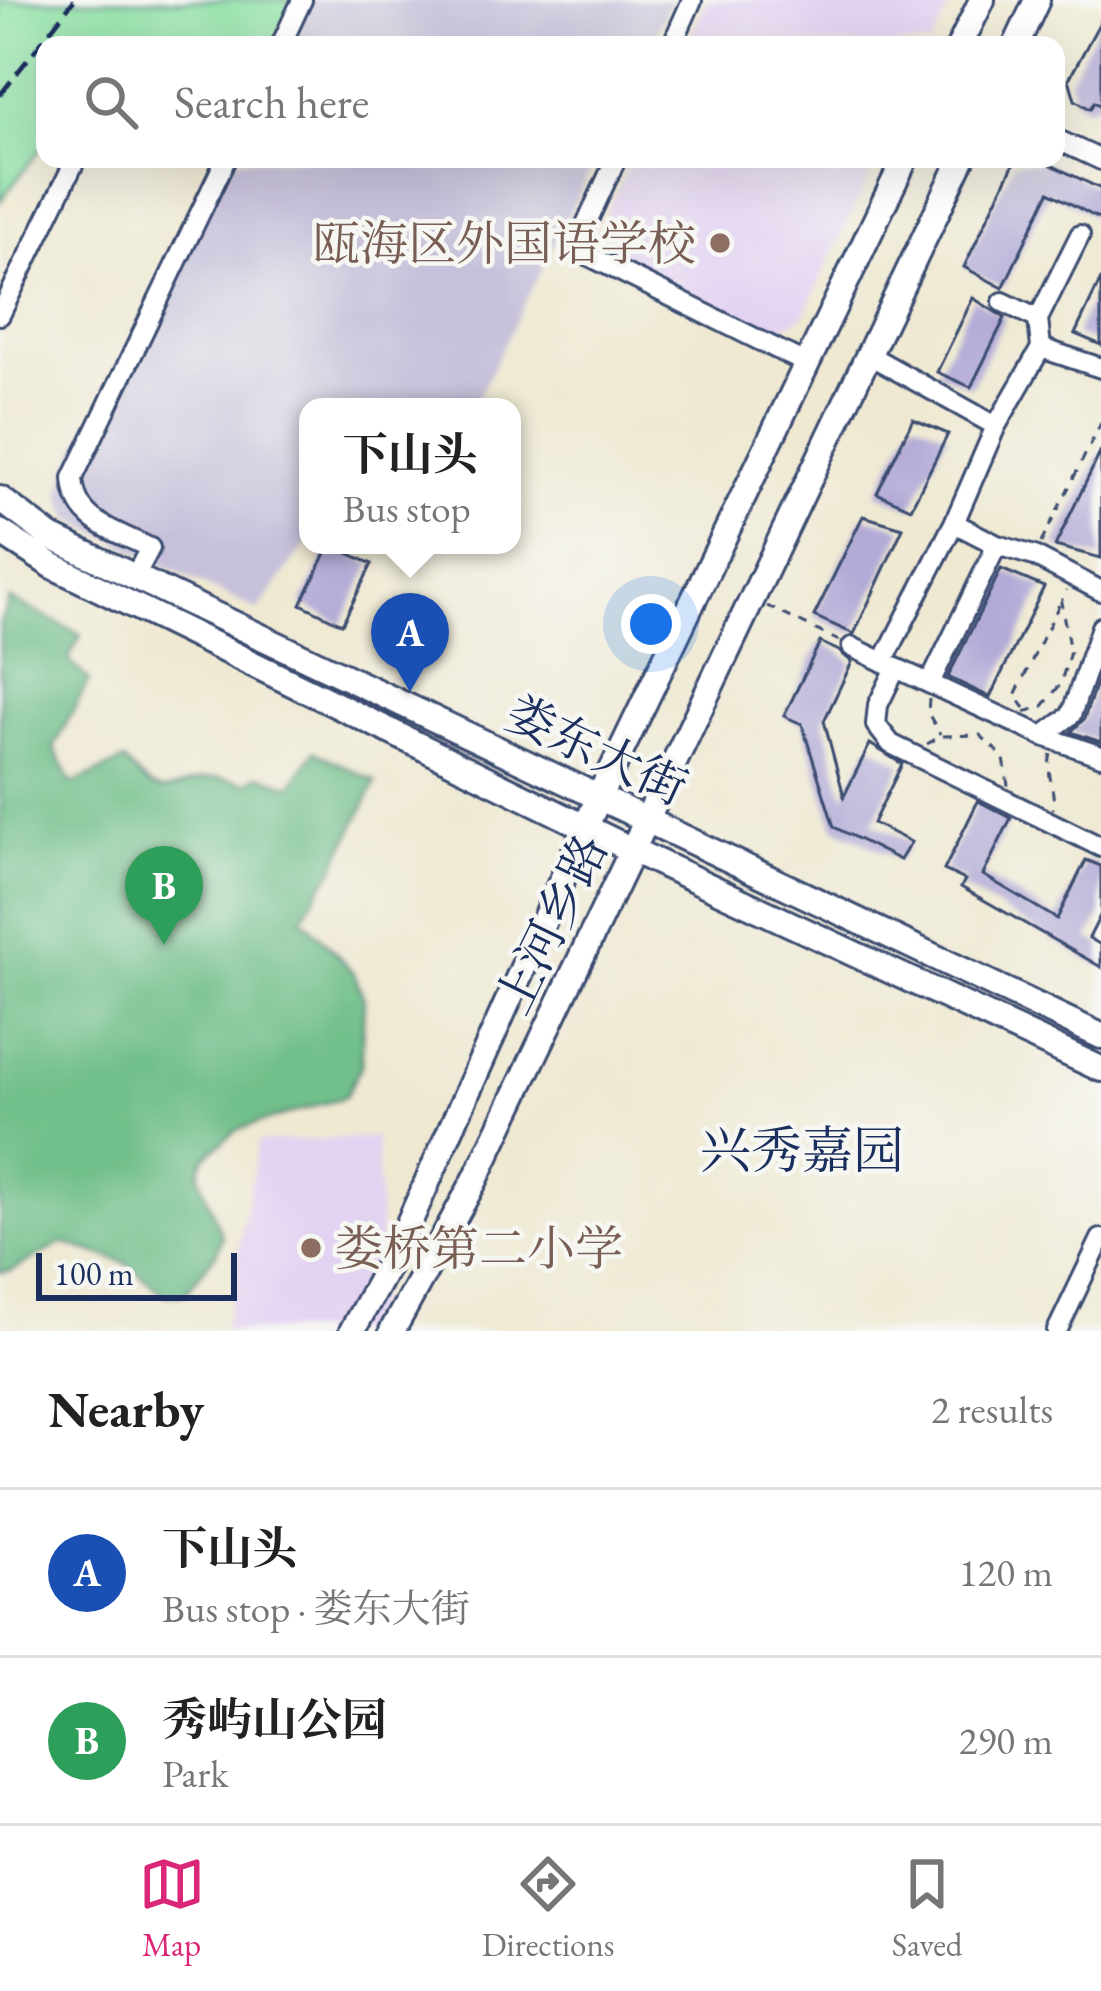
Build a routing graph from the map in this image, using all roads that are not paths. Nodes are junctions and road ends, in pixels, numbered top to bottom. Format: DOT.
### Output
graph roads {
  1 [pos="302,0"];
  2 [pos="692,0"];
  3 [pos="982,0"];
  4 [pos="1037,0"];
  5 [pos="285,36"];
  6 [pos="676,36"];
  7 [pos="964,36"];
  8 [pos="1020,36"];
  9 [pos="1065,143"];
  10 [pos="1101,160"];
  11 [pos="72,168"];
  12 [pos="222,168"];
  13 [pos="612,168"];
  14 [pos="901,168"];
  15 [pos="958,168"];
  16 [pos="1080,235"];
  17 [pos="1003,302"];
  18 [pos="0,315"];
  19 [pos="1038,319"];
  20 [pos="1040,348"];
  21 [pos="869,355"];
  22 [pos="806,364"];
  23 [pos="1101,368"];
  24 [pos="996,426"];
  25 [pos="0,499"];
  26 [pos="954,523"];
  27 [pos="0,532"];
  28 [pos="997,545"];
  29 [pos="134,578"];
  30 [pos="1101,591"];
  31 [pos="1101,627"];
  32 [pos="852,647"];
  33 [pos="890,665"];
  34 [pos="930,683"];
  35 [pos="1049,738"];
  36 [pos="1101,756"];
  37 [pos="599,797"];
  38 [pos="649,818"];
  39 [pos="587,826"];
  40 [pos="1101,847"];
  41 [pos="634,850"];
  42 [pos="1101,1036"];
  43 [pos="1101,1069"];
  44 [pos="1101,1239"];
  45 [pos="352,1331"];
  46 [pos="392,1331"];
  47 [pos="1057,1331"];
  1 -- 5 [label="street"];
  2 -- 6 [label="street"];
  3 -- 7 [label="main road"];
  4 -- 8 [label="main road"];
  9 -- 10 [label="street"];
  11 -- 18 [label="street"];
  12 -- 29 [label="street"];
  13 -- 22 [label="street"];
  14 -- 22 [label="main road, 上河乡路"];
  15 -- 21 [label="main road, 上河乡路"];
  16 -- 19 [label="street"];
  17 -- 19 [label="street"];
  19 -- 20 [label="street"];
  20 -- 23 [label="street"];
  20 -- 24 [label="street"];
  21 -- 24 [label="street"];
  21 -- 38 [label="main road, 上河乡路"];
  22 -- 37 [label="main road, 上河乡路"];
  24 -- 26 [label="street"];
  25 -- 29 [label="main road, 娄东大街"];
  26 -- 28 [label="street"];
  26 -- 33 [label="street"];
  27 -- 39 [label="main road, 娄东大街"];
  28 -- 30 [label="street"];
  28 -- 34 [label="street"];
  29 -- 37 [label="main road, 娄东大街"];
  31 -- 35 [label="street"];
  32 -- 33 [label="street"];
  33 -- 34 [label="street"];
  33 -- 40 [label="street"];
  34 -- 35 [label="street"];
  35 -- 36 [label="street"];
  37 -- 38 [label="main road, 娄东大街"];
  37 -- 39 [label="main road, 上河乡路"];
  38 -- 41 [label="main road, 上河乡路"];
  38 -- 42 [label="main road, 娄东大街"];
  39 -- 41 [label="main road, 娄东大街"];
  39 -- 45 [label="main road, 上河乡路"];
  41 -- 43 [label="main road, 娄东大街"];
  41 -- 46 [label="main road, 上河乡路"];
  44 -- 47 [label="street"];
}
